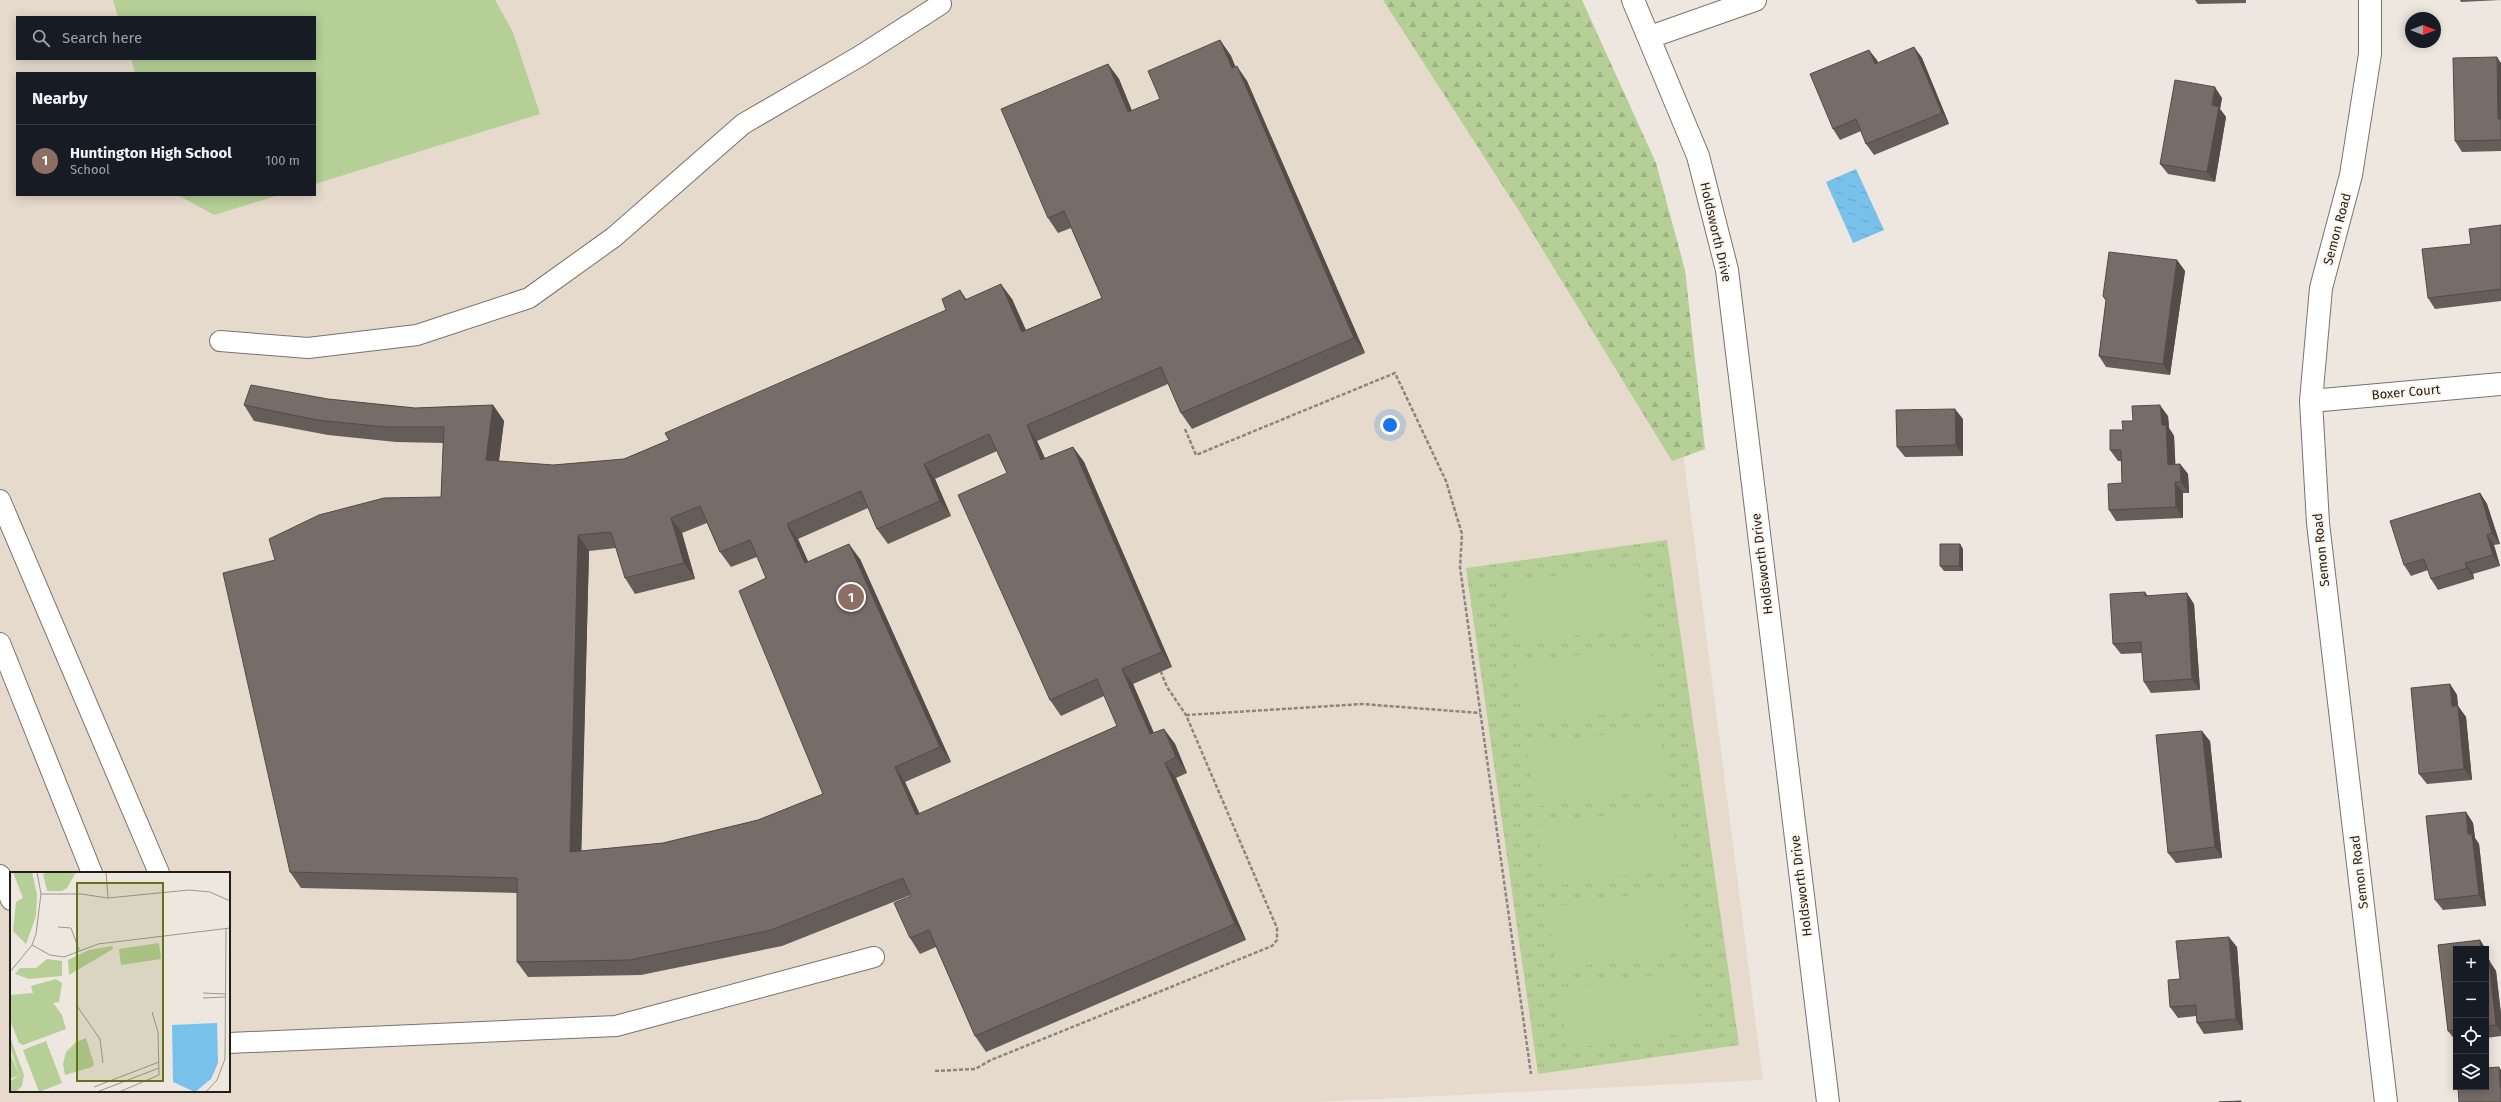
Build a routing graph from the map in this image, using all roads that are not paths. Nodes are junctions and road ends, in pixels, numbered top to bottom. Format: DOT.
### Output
graph roads {
  1 [pos="1633,0"];
  2 [pos="1755,0"];
  3 [pos="2370,0"];
  4 [pos="941,4"];
  5 [pos="1650,38"];
  6 [pos="220,341"];
  7 [pos="2501,384"];
  8 [pos="2311,400"];
  9 [pos="0,500"];
  10 [pos="0,643"];
  11 [pos="92,872"];
  12 [pos="159,872"];
  13 [pos="0,875"];
  14 [pos="10,898"];
  15 [pos="874,957"];
  16 [pos="230,1041"];
  17 [pos="1828,1102"];
  18 [pos="2386,1102"];
  1 -- 5 [label="street, Holdsworth Drive"];
  2 -- 5 [label="street"];
  3 -- 8 [label="street, Semon Road"];
  4 -- 6 [label="lane"];
  5 -- 17 [label="street, Holdsworth Drive"];
  7 -- 8 [label="street, Boxer Court"];
  8 -- 18 [label="street, Semon Road"];
  9 -- 12 [label="lane"];
  10 -- 11 [label="lane"];
  13 -- 14 [label="lane"];
  15 -- 16 [label="lane"];
}
